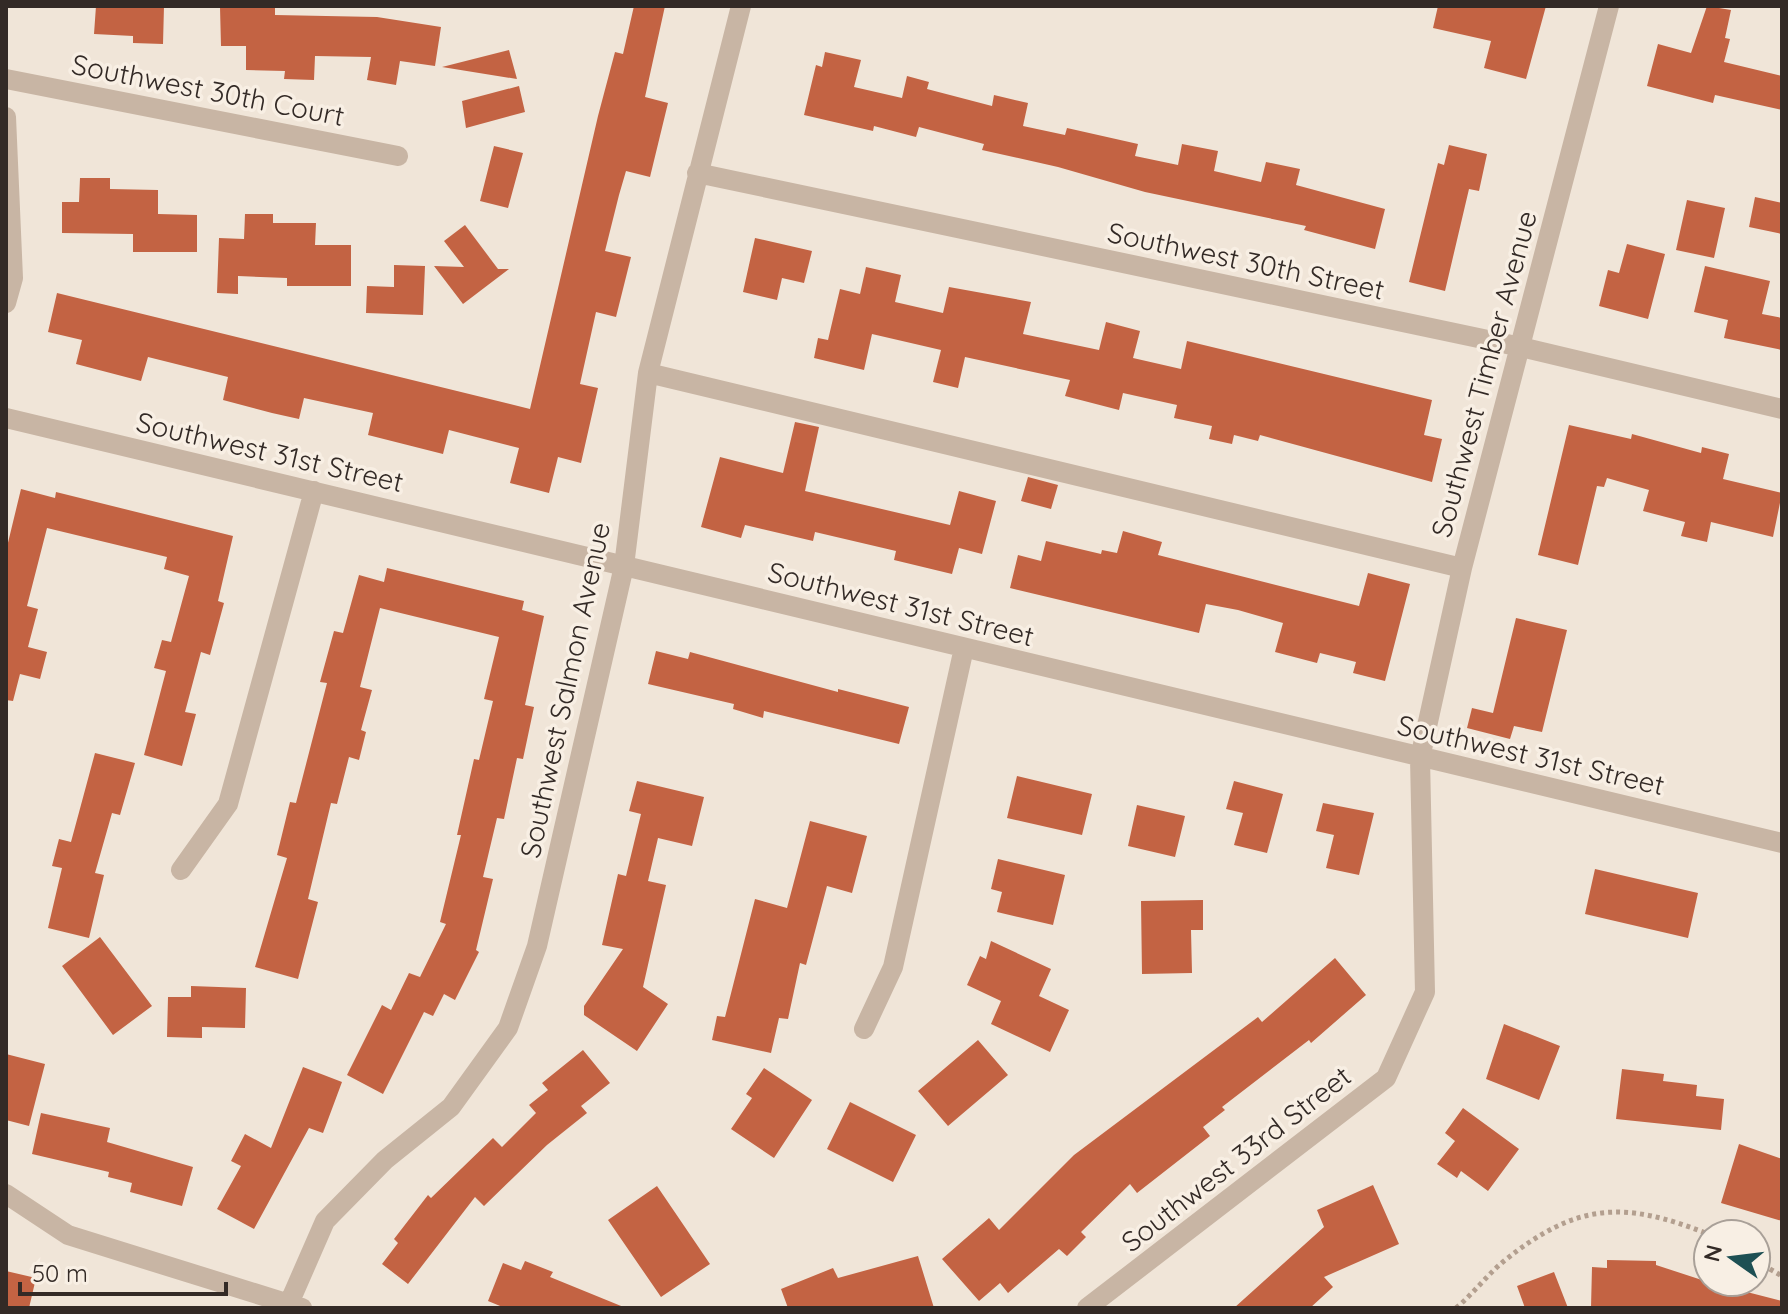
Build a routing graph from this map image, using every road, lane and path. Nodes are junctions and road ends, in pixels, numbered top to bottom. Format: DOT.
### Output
graph roads {
  1 [pos="741,6"];
  2 [pos="1609,6"];
  3 [pos="6,79"];
  4 [pos="6,117"];
  5 [pos="398,156"];
  6 [pos="697,173"];
  7 [pos="6,303"];
  8 [pos="1521,347"];
  9 [pos="648,373"];
  10 [pos="1782,409"];
  11 [pos="6,418"];
  12 [pos="314,491"];
  13 [pos="624,566"];
  14 [pos="1462,568"];
  15 [pos="964,648"];
  16 [pos="1420,758"];
  17 [pos="1782,843"];
  18 [pos="181,870"];
  19 [pos="864,1029"];
  20 [pos="6,1194"];
  21 [pos="1692,1228"];
  22 [pos="292,1306"];
  23 [pos="1087,1308"];
  24 [pos="1456,1308"];
  1 -- 6 [label="street, Southwest Salmon Avenue"];
  2 -- 8 [label="street, Southwest Timber Avenue"];
  3 -- 5 [label="street, Southwest 30th Court"];
  4 -- 7 [label="street"];
  6 -- 8 [label="street, Southwest 30th Street"];
  6 -- 9 [label="street, Southwest Salmon Avenue"];
  8 -- 10 [label="street, Southwest 30th Street"];
  8 -- 14 [label="street, Southwest Timber Avenue"];
  9 -- 13 [label="street, Southwest Salmon Avenue"];
  9 -- 14 [label="street"];
  11 -- 12 [label="street, Southwest 31st Street"];
  12 -- 13 [label="street, Southwest 31st Street"];
  12 -- 18 [label="street"];
  13 -- 15 [label="street, Southwest 31st Street"];
  13 -- 22 [label="street, Southwest Salmon Avenue"];
  14 -- 16 [label="street, Southwest Timber Avenue"];
  15 -- 16 [label="street, Southwest 31st Street"];
  15 -- 19 [label="street"];
  16 -- 17 [label="street, Southwest 31st Street"];
  16 -- 23 [label="street, Southwest 33rd Street"];
  20 -- 22 [label="street"];
  21 -- 24 [label="path"];
}
